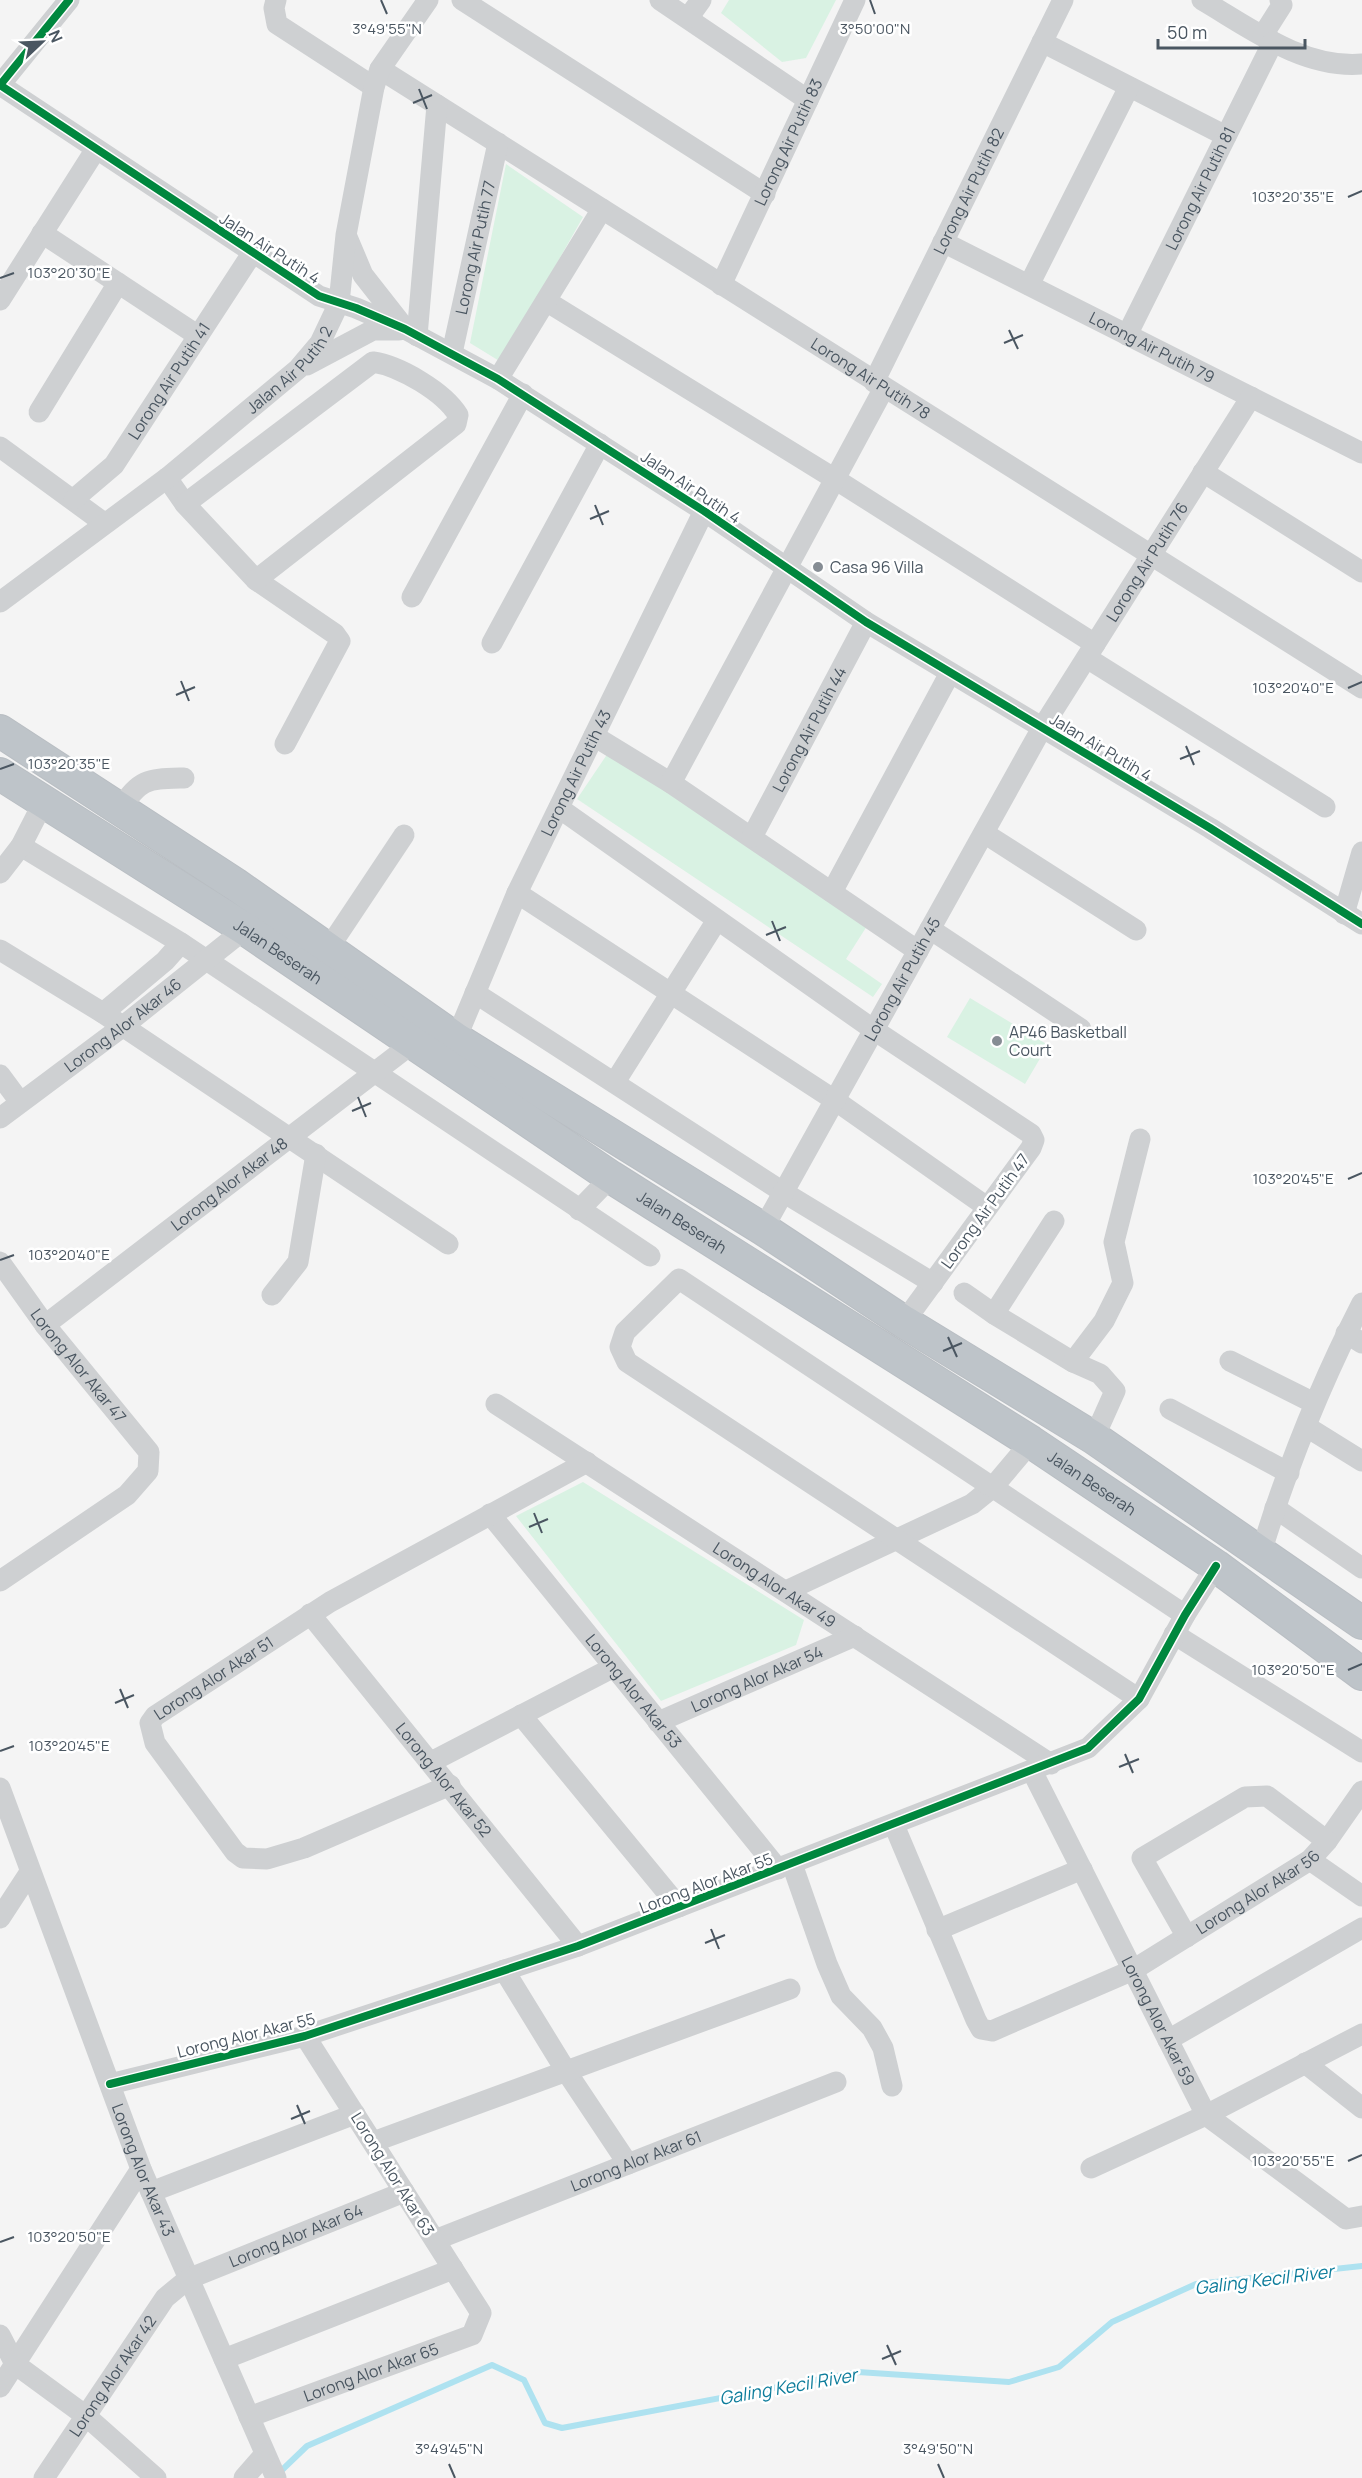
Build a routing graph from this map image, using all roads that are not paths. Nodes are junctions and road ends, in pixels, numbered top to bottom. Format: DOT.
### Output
graph roads {
  1 [pos="69,0"];
  2 [pos="276,0"];
  3 [pos="428,0"];
  4 [pos="462,0"];
  5 [pos="660,0"];
  6 [pos="701,0"];
  7 [pos="855,0"];
  8 [pos="1062,0"];
  9 [pos="1202,0"];
  10 [pos="1280,0"];
  11 [pos="688,18"];
  12 [pos="1268,39"];
  13 [pos="1042,42"];
  14 [pos="1362,64"];
  15 [pos="377,78"];
  16 [pos="0,85"];
  17 [pos="1129,87"];
  18 [pos="808,100"];
  19 [pos="437,105"];
  20 [pos="1226,136"];
  21 [pos="498,143"];
  22 [pos="96,149"];
  23 [pos="765,194"];
  24 [pos="602,209"];
  25 [pos="42,233"];
  26 [pos="346,235"];
  27 [pos="943,242"];
  28 [pos="253,252"];
  29 [pos="118,283"];
  30 [pos="721,285"];
  31 [pos="1029,285"];
  32 [pos="0,300"];
  33 [pos="546,301"];
  34 [pos="339,303"];
  35 [pos="411,333"];
  36 [pos="197,335"];
  37 [pos="1127,335"];
  38 [pos="452,353"];
  39 [pos="298,369"];
  40 [pos="498,379"];
  41 [pos="879,385"];
  42 [pos="523,394"];
  43 [pos="1251,397"];
  44 [pos="39,412"];
  45 [pos="600,444"];
  46 [pos="0,447"];
  47 [pos="1362,453"];
  48 [pos="1203,472"];
  49 [pos="167,478"];
  50 [pos="835,479"];
  51 [pos="74,499"];
  52 [pos="185,504"];
  53 [pos="704,511"];
  54 [pos="104,524"];
  55 [pos="1150,557"];
  56 [pos="787,570"];
  57 [pos="1362,572"];
  58 [pos="256,580"];
  59 [pos="412,597"];
  60 [pos="0,602"];
  61 [pos="866,622"];
  62 [pos="492,644"];
  63 [pos="1091,651"];
  64 [pos="950,673"];
  65 [pos="1362,688"];
  66 [pos="1042,728"];
  67 [pos="0,731"];
  68 [pos="594,736"];
  69 [pos="285,744"];
  70 [pos="0,774"];
  71 [pos="184,778"];
  72 [pos="671,783"];
  73 [pos="44,801"];
  74 [pos="1325,807"];
  75 [pos="559,808"];
  76 [pos="120,809"];
  77 [pos="984,833"];
  78 [pos="404,835"];
  79 [pos="752,837"];
  80 [pos="21,846"];
  81 [pos="1362,852"];
  82 [pos="0,873"];
  83 [pos="832,891"];
  84 [pos="517,893"];
  85 [pos="1353,919"];
  86 [pos="717,920"];
  87 [pos="245,929"];
  88 [pos="930,929"];
  89 [pos="1136,930"];
  90 [pos="181,943"];
  91 [pos="0,950"];
  92 [pos="328,950"];
  93 [pos="918,951"];
  94 [pos="206,960"];
  95 [pos="475,993"];
  96 [pos="672,994"];
  97 [pos="102,1013"];
  98 [pos="122,1027"];
  99 [pos="1081,1029"];
  100 [pos="874,1030"];
  101 [pos="456,1039"];
  102 [pos="413,1043"];
  103 [pos="375,1073"];
  104 [pos="0,1076"];
  105 [pos="615,1082"];
  106 [pos="836,1101"];
  107 [pos="20,1102"];
  108 [pos="0,1118"];
  109 [pos="288,1136"];
  110 [pos="1140,1139"];
  111 [pos="316,1155"];
  112 [pos="611,1177"];
  113 [pos="783,1192"];
  114 [pos="987,1207"];
  115 [pos="579,1210"];
  116 [pos="1054,1221"];
  117 [pos="763,1229"];
  118 [pos="448,1244"];
  119 [pos="650,1256"];
  120 [pos="0,1262"];
  121 [pos="933,1283"];
  122 [pos="964,1293"];
  123 [pos="272,1295"];
  124 [pos="1362,1303"];
  125 [pos="994,1314"];
  126 [pos="904,1322"];
  127 [pos="45,1324"];
  128 [pos="1354,1338"];
  129 [pos="1230,1361"];
  130 [pos="1073,1362"];
  131 [pos="1314,1403"];
  132 [pos="496,1404"];
  133 [pos="1170,1409"];
  134 [pos="1307,1427"];
  135 [pos="1094,1438"];
  136 [pos="1031,1442"];
  137 [pos="1362,1461"];
  138 [pos="587,1462"];
  139 [pos="1289,1473"];
  140 [pos="993,1487"];
  141 [pos="1275,1508"];
  142 [pos="490,1514"];
  143 [pos="896,1538"];
  144 [pos="1261,1553"];
  145 [pos="1216,1566"];
  146 [pos="1362,1568"];
  147 [pos="0,1581"];
  148 [pos="786,1591"];
  149 [pos="310,1614"];
  150 [pos="1185,1616"];
  151 [pos="1362,1623"];
  152 [pos="1174,1634"];
  153 [pos="855,1636"];
  154 [pos="614,1667"];
  155 [pos="1362,1674"];
  156 [pos="1138,1699"];
  157 [pos="521,1715"];
  158 [pos="658,1722"];
  159 [pos="1362,1752"];
  160 [pos="431,1762"];
  161 [pos="1042,1767"];
  162 [pos="450,1785"];
  163 [pos="0,1788"];
  164 [pos="1362,1791"];
  165 [pos="894,1825"];
  166 [pos="1327,1841"];
  167 [pos="1310,1860"];
  168 [pos="785,1867"];
  169 [pos="1082,1869"];
  170 [pos="30,1872"];
  171 [pos="1362,1896"];
  172 [pos="680,1907"];
  173 [pos="0,1918"];
  174 [pos="1362,1928"];
  175 [pos="937,1930"];
  176 [pos="1187,1937"];
  177 [pos="578,1946"];
  178 [pos="504,1970"];
  179 [pos="1133,1970"];
  180 [pos="790,1989"];
  181 [pos="1362,2034"];
  182 [pos="305,2036"];
  183 [pos="1168,2040"];
  184 [pos="1305,2063"];
  185 [pos="566,2071"];
  186 [pos="836,2082"];
  187 [pos="110,2084"];
  188 [pos="892,2086"];
  189 [pos="1362,2108"];
  190 [pos="355,2114"];
  191 [pos="1206,2115"];
  192 [pos="373,2142"];
  193 [pos="628,2164"];
  194 [pos="1091,2168"];
  195 [pos="141,2169"];
  196 [pos="151,2192"];
  197 [pos="404,2192"];
  198 [pos="1354,2217"];
  199 [pos="435,2240"];
  200 [pos="453,2270"];
  201 [pos="188,2279"];
  202 [pos="481,2313"];
  203 [pos="0,2335"];
  204 [pos="224,2359"];
  205 [pos="15,2364"];
  206 [pos="0,2387"];
  207 [pos="86,2416"];
  208 [pos="249,2417"];
  209 [pos="265,2454"];
  210 [pos="44,2478"];
  211 [pos="156,2478"];
  212 [pos="244,2478"];
  213 [pos="276,2478"];
  1 -- 16 [label="street"];
  2 -- 15 [label="street, Lorong Air Putih 78"];
  3 -- 15 [label="street, Jalan Air Putih 2"];
  4 -- 23 [label="street"];
  5 -- 11 [label="street"];
  6 -- 11 [label="street"];
  7 -- 18 [label="street, Lorong Air Putih 83"];
  8 -- 13 [label="street, Lorong Air Putih 82"];
  9 -- 12 [label="street"];
  10 -- 12 [label="street, Lorong Air Putih 81"];
  11 -- 18 [label="street"];
  12 -- 14 [label="street"];
  12 -- 20 [label="street, Lorong Air Putih 81"];
  13 -- 17 [label="street"];
  13 -- 27 [label="street, Lorong Air Putih 82"];
  15 -- 19 [label="street, Lorong Air Putih 78"];
  15 -- 26 [label="street, Jalan Air Putih 2"];
  16 -- 22 [label="street, Jalan Air Putih 4"];
  17 -- 20 [label="street"];
  17 -- 31 [label="street"];
  18 -- 23 [label="street, Lorong Air Putih 83"];
  19 -- 21 [label="street, Lorong Air Putih 78"];
  19 -- 35 [label="street"];
  20 -- 37 [label="street, Lorong Air Putih 81"];
  21 -- 24 [label="street, Lorong Air Putih 78"];
  21 -- 38 [label="street, Lorong Air Putih 77"];
  22 -- 25 [label="street"];
  22 -- 28 [label="street, Jalan Air Putih 4"];
  23 -- 30 [label="street, Lorong Air Putih 83"];
  24 -- 30 [label="street, Lorong Air Putih 78"];
  24 -- 33 [label="street"];
  25 -- 29 [label="street"];
  25 -- 32 [label="street"];
  26 -- 34 [label="street, Jalan Air Putih 2"];
  26 -- 35 [label="street"];
  27 -- 31 [label="street, Lorong Air Putih 79"];
  27 -- 41 [label="street, Lorong Air Putih 82"];
  28 -- 34 [label="street, Jalan Air Putih 4"];
  28 -- 36 [label="street, Lorong Air Putih 41"];
  29 -- 36 [label="street"];
  29 -- 44 [label="street"];
  30 -- 41 [label="street, Lorong Air Putih 78"];
  31 -- 37 [label="street, Lorong Air Putih 79"];
  33 -- 40 [label="street"];
  33 -- 50 [label="street"];
  34 -- 35 [label="street, Jalan Air Putih 4"];
  34 -- 39 [label="street, Jalan Air Putih 2"];
  35 -- 38 [label="street, Jalan Air Putih 4"];
  35 -- 39 [label="street"];
  36 -- 51 [label="street, Lorong Air Putih 41"];
  37 -- 43 [label="street, Lorong Air Putih 79"];
  38 -- 40 [label="street, Jalan Air Putih 4"];
  39 -- 49 [label="street, Jalan Air Putih 2"];
  40 -- 42 [label="street, Jalan Air Putih 4"];
  41 -- 50 [label="street, Lorong Air Putih 82"];
  41 -- 55 [label="street, Lorong Air Putih 78"];
  42 -- 45 [label="street, Jalan Air Putih 4"];
  42 -- 59 [label="street"];
  43 -- 47 [label="street, Lorong Air Putih 79"];
  43 -- 48 [label="street, Lorong Air Putih 76"];
  45 -- 53 [label="street, Jalan Air Putih 4"];
  45 -- 62 [label="street"];
  46 -- 51 [label="street"];
  48 -- 55 [label="street, Lorong Air Putih 76"];
  48 -- 57 [label="street"];
  49 -- 52 [label="street"];
  49 -- 54 [label="street, Jalan Air Putih 2"];
  50 -- 56 [label="street, Lorong Air Putih 82"];
  50 -- 63 [label="street"];
  51 -- 54 [label="street"];
  52 -- 58 [label="street"];
  52 -- 58 [label="street"];
  53 -- 56 [label="street, Jalan Air Putih 4"];
  53 -- 68 [label="street, Lorong Air Putih 43"];
  54 -- 60 [label="street, Jalan Air Putih 2"];
  55 -- 63 [label="street, Lorong Air Putih 76"];
  55 -- 65 [label="street, Lorong Air Putih 78"];
  56 -- 61 [label="street, Jalan Air Putih 4"];
  56 -- 72 [label="street, Lorong Air Putih 82"];
  58 -- 69 [label="street"];
  61 -- 64 [label="street, Jalan Air Putih 4"];
  61 -- 79 [label="street, Lorong Air Putih 44"];
  63 -- 66 [label="street, Lorong Air Putih 76"];
  63 -- 74 [label="street"];
  64 -- 66 [label="street, Jalan Air Putih 4"];
  64 -- 83 [label="street"];
  66 -- 77 [label="street, Lorong Air Putih 45"];
  66 -- 85 [label="street, Jalan Air Putih 4"];
  67 -- 76 [label="highway, Jalan Beserah"];
  68 -- 72 [label="street"];
  68 -- 75 [label="street, Lorong Air Putih 43"];
  70 -- 73 [label="highway, Jalan Beserah"];
  71 -- 76 [label="street"];
  72 -- 79 [label="street"];
  73 -- 80 [label="street"];
  73 -- 87 [label="highway, Jalan Beserah"];
  75 -- 84 [label="street, Lorong Air Putih 43"];
  75 -- 86 [label="street"];
  76 -- 92 [label="highway, Jalan Beserah"];
  77 -- 88 [label="street, Lorong Air Putih 45"];
  77 -- 89 [label="street"];
  78 -- 92 [label="street"];
  79 -- 83 [label="street"];
  80 -- 82 [label="street"];
  80 -- 90 [label="street"];
  81 -- 85 [label="street"];
  83 -- 93 [label="street"];
  84 -- 95 [label="street, Lorong Air Putih 43"];
  84 -- 96 [label="street"];
  86 -- 96 [label="street"];
  86 -- 100 [label="street"];
  87 -- 94 [label="street, Lorong Alor Akar 46"];
  87 -- 102 [label="highway, Jalan Beserah"];
  88 -- 93 [label="street, Lorong Air Putih 45"];
  88 -- 99 [label="street"];
  90 -- 94 [label="street"];
  90 -- 97 [label="street"];
  91 -- 97 [label="street"];
  92 -- 101 [label="highway, Jalan Beserah"];
  93 -- 100 [label="street, Lorong Air Putih 45"];
  94 -- 98 [label="street, Lorong Alor Akar 46"];
  94 -- 103 [label="street"];
  95 -- 101 [label="street, Lorong Air Putih 43"];
  95 -- 105 [label="street"];
  96 -- 105 [label="street"];
  96 -- 106 [label="street"];
  97 -- 98 [label="street"];
  98 -- 107 [label="street, Lorong Alor Akar 46"];
  98 -- 109 [label="street"];
  100 -- 106 [label="street, Lorong Air Putih 45"];
  100 -- 114 [label="street, Lorong Air Putih 47"];
  101 -- 117 [label="highway, Jalan Beserah"];
  102 -- 103 [label="street, Lorong Alor Akar 48"];
  102 -- 112 [label="highway, Jalan Beserah"];
  103 -- 109 [label="street, Lorong Alor Akar 48"];
  103 -- 115 [label="street"];
  104 -- 107 [label="street"];
  105 -- 113 [label="street"];
  106 -- 113 [label="street, Lorong Air Putih 45"];
  106 -- 114 [label="street"];
  107 -- 108 [label="street, Lorong Alor Akar 46"];
  109 -- 111 [label="street"];
  109 -- 127 [label="street, Lorong Alor Akar 48"];
  110 -- 130 [label="street"];
  111 -- 118 [label="street"];
  111 -- 123 [label="street"];
  112 -- 115 [label="street"];
  112 -- 136 [label="highway, Jalan Beserah"];
  113 -- 117 [label="street, Lorong Air Putih 45"];
  113 -- 121 [label="street"];
  114 -- 121 [label="street, Lorong Air Putih 47"];
  115 -- 119 [label="street"];
  116 -- 125 [label="street"];
  117 -- 126 [label="highway, Jalan Beserah"];
  120 -- 127 [label="street, Lorong Alor Akar 47"];
  121 -- 126 [label="street, Lorong Air Putih 47"];
  122 -- 125 [label="street"];
  124 -- 128 [label="street"];
  125 -- 130 [label="street"];
  126 -- 135 [label="highway, Jalan Beserah"];
  127 -- 147 [label="street, Lorong Alor Akar 47"];
  128 -- 131 [label="street"];
  129 -- 131 [label="street"];
  130 -- 135 [label="street"];
  131 -- 134 [label="street"];
  132 -- 138 [label="street, Lorong Alor Akar 49"];
  133 -- 139 [label="street"];
  134 -- 137 [label="street"];
  134 -- 139 [label="street"];
  135 -- 144 [label="highway, Jalan Beserah"];
  136 -- 140 [label="street"];
  136 -- 145 [label="highway, Jalan Beserah"];
  138 -- 142 [label="street, Lorong Alor Akar 51"];
  138 -- 148 [label="street, Lorong Alor Akar 49"];
  139 -- 141 [label="street"];
  140 -- 143 [label="street"];
  140 -- 143 [label="street"];
  140 -- 150 [label="street"];
  141 -- 144 [label="street"];
  141 -- 146 [label="street"];
  142 -- 149 [label="street, Lorong Alor Akar 51"];
  142 -- 154 [label="street, Lorong Alor Akar 53"];
  143 -- 148 [label="street"];
  143 -- 156 [label="street"];
  144 -- 151 [label="highway, Jalan Beserah"];
  145 -- 150 [label="street, Lorong Alor Akar 55"];
  145 -- 155 [label="highway, Jalan Beserah"];
  148 -- 153 [label="street, Lorong Alor Akar 49"];
  149 -- 160 [label="street, Lorong Alor Akar 52"];
  149 -- 162 [label="street, Lorong Alor Akar 51"];
  150 -- 152 [label="street, Lorong Alor Akar 55"];
  152 -- 156 [label="street, Lorong Alor Akar 55"];
  152 -- 159 [label="street"];
  153 -- 158 [label="street, Lorong Alor Akar 54"];
  153 -- 161 [label="street, Lorong Alor Akar 49"];
  154 -- 157 [label="street"];
  154 -- 158 [label="street, Lorong Alor Akar 53"];
  156 -- 161 [label="street, Lorong Alor Akar 55"];
  157 -- 160 [label="street"];
  157 -- 172 [label="street"];
  158 -- 168 [label="street, Lorong Alor Akar 53"];
  160 -- 162 [label="street, Lorong Alor Akar 52"];
  161 -- 165 [label="street, Lorong Alor Akar 55"];
  161 -- 169 [label="street, Lorong Alor Akar 59"];
  162 -- 177 [label="street, Lorong Alor Akar 52"];
  163 -- 170 [label="street, Lorong Alor Akar 43"];
  164 -- 166 [label="street, Lorong Alor Akar 56"];
  165 -- 168 [label="street, Lorong Alor Akar 55"];
  165 -- 175 [label="street"];
  166 -- 167 [label="street, Lorong Alor Akar 56"];
  166 -- 176 [label="street"];
  167 -- 171 [label="street"];
  167 -- 176 [label="street, Lorong Alor Akar 56"];
  168 -- 172 [label="street, Lorong Alor Akar 55"];
  168 -- 188 [label="street, Lorong Alor Akar 53"];
  169 -- 175 [label="street"];
  169 -- 179 [label="street, Lorong Alor Akar 59"];
  170 -- 173 [label="street"];
  170 -- 187 [label="street, Lorong Alor Akar 43"];
  172 -- 177 [label="street, Lorong Alor Akar 55"];
  174 -- 183 [label="street"];
  175 -- 179 [label="street, Lorong Alor Akar 56"];
  176 -- 179 [label="street, Lorong Alor Akar 56"];
  177 -- 178 [label="street, Lorong Alor Akar 55"];
  178 -- 182 [label="street, Lorong Alor Akar 55"];
  178 -- 185 [label="street"];
  179 -- 183 [label="street, Lorong Alor Akar 59"];
  180 -- 185 [label="street"];
  181 -- 184 [label="street"];
  182 -- 187 [label="street, Lorong Alor Akar 55"];
  182 -- 190 [label="street, Lorong Alor Akar 63"];
  183 -- 191 [label="street, Lorong Alor Akar 59"];
  184 -- 189 [label="street"];
  184 -- 191 [label="street"];
  185 -- 192 [label="street"];
  185 -- 193 [label="street"];
  186 -- 193 [label="street, Lorong Alor Akar 61"];
  187 -- 195 [label="street, Lorong Alor Akar 43"];
  190 -- 192 [label="street, Lorong Alor Akar 63"];
  190 -- 196 [label="street"];
  191 -- 194 [label="street"];
  191 -- 198 [label="street, Lorong Alor Akar 59"];
  192 -- 197 [label="street, Lorong Alor Akar 63"];
  193 -- 199 [label="street, Lorong Alor Akar 61"];
  195 -- 196 [label="street, Lorong Alor Akar 43"];
  195 -- 205 [label="street"];
  196 -- 201 [label="street, Lorong Alor Akar 43"];
  197 -- 199 [label="street, Lorong Alor Akar 63"];
  197 -- 201 [label="street, Lorong Alor Akar 64"];
  199 -- 200 [label="street, Lorong Alor Akar 63"];
  200 -- 202 [label="street, Lorong Alor Akar 63"];
  200 -- 204 [label="street"];
  201 -- 204 [label="street, Lorong Alor Akar 43"];
  201 -- 207 [label="street, Lorong Alor Akar 42"];
  202 -- 208 [label="street, Lorong Alor Akar 65"];
  203 -- 205 [label="street"];
  204 -- 208 [label="street, Lorong Alor Akar 43"];
  205 -- 206 [label="street"];
  205 -- 207 [label="street"];
  207 -- 210 [label="street, Lorong Alor Akar 42"];
  207 -- 211 [label="street"];
  208 -- 209 [label="street, Lorong Alor Akar 43"];
  209 -- 212 [label="street"];
  209 -- 213 [label="street, Lorong Alor Akar 43"];
}
